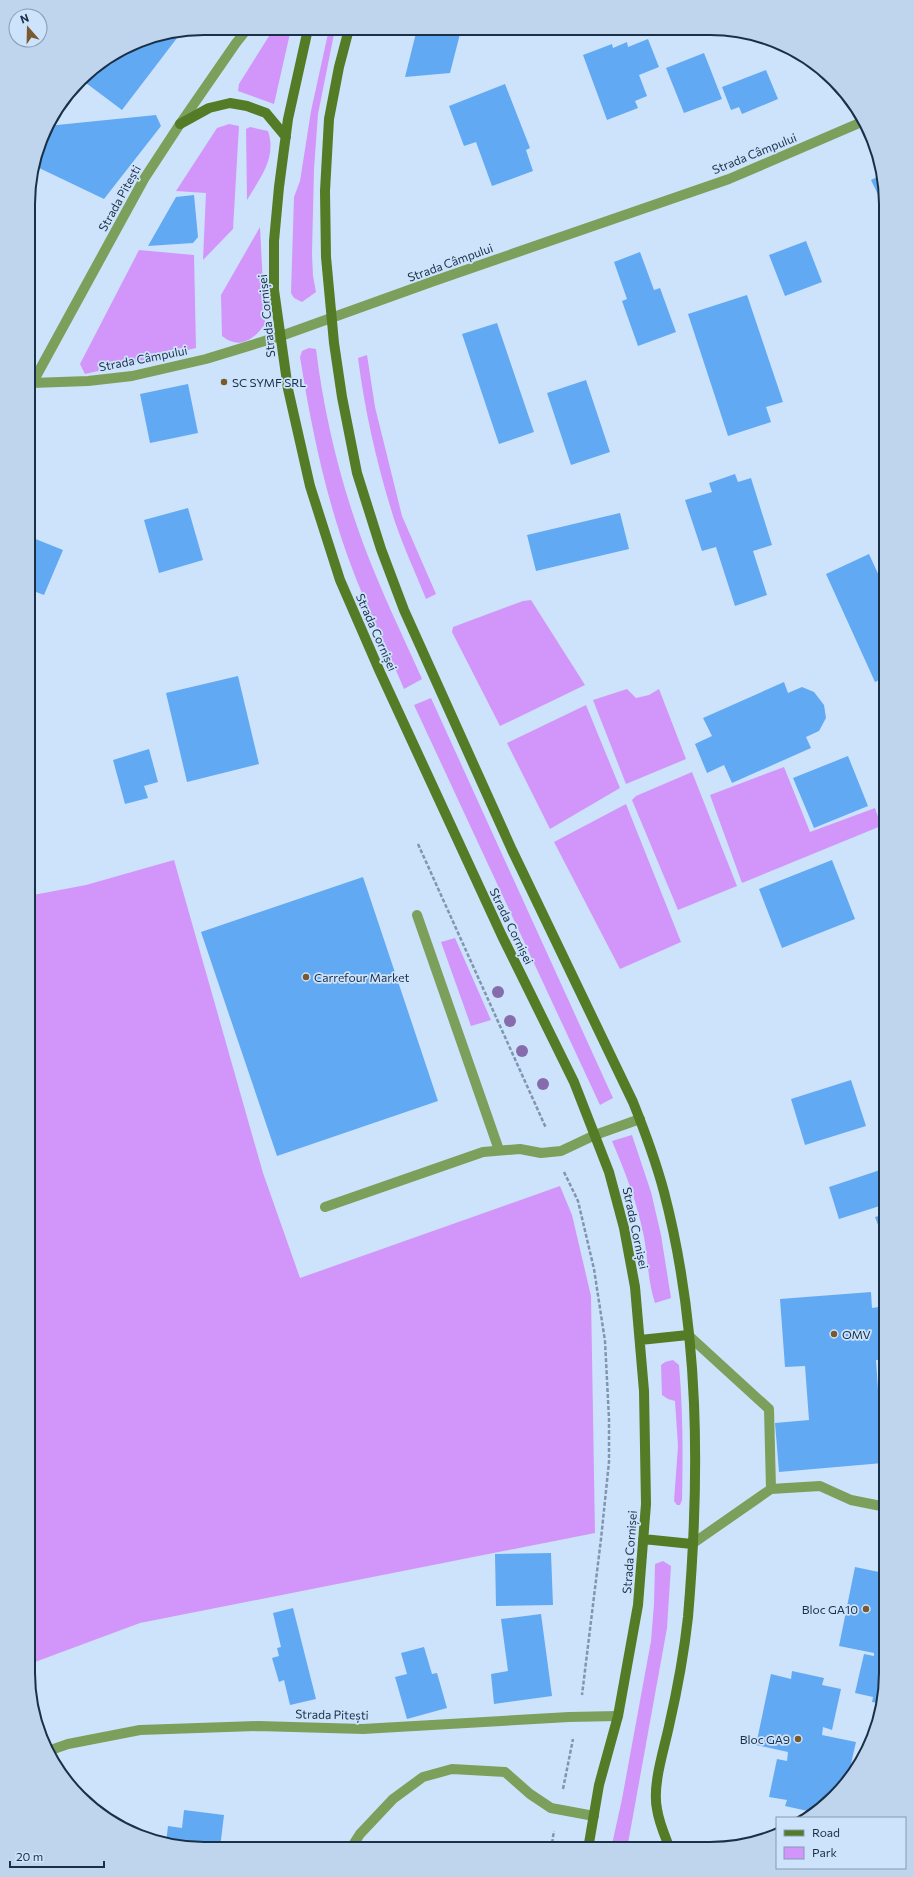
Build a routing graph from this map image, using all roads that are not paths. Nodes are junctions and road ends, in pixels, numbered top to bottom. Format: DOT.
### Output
graph roads {
  1 [pos="242,35"];
  2 [pos="307,35"];
  3 [pos="347,35"];
  4 [pos="859,123"];
  5 [pos="180,124"];
  6 [pos="286,136"];
  7 [pos="332,318"];
  8 [pos="281,336"];
  9 [pos="35,378"];
  10 [pos="35,386"];
  11 [pos="417,916"];
  12 [pos="640,1119"];
  13 [pos="595,1135"];
  14 [pos="499,1150"];
  15 [pos="325,1207"];
  16 [pos="688,1335"];
  17 [pos="640,1340"];
  18 [pos="772,1489"];
  19 [pos="879,1506"];
  20 [pos="643,1539"];
  21 [pos="692,1544"];
  22 [pos="618,1716"];
  23 [pos="53,1749"];
  24 [pos="594,1816"];
  25 [pos="355,1842"];
  26 [pos="589,1842"];
  27 [pos="668,1842"];
  1 -- 5 [label="street, Strada Pitești"];
  2 -- 6 [label="street, Strada Cornișei"];
  3 -- 7 [label="street"];
  4 -- 7 [label="street, Strada Câmpului"];
  5 -- 6 [label="street"];
  5 -- 9 [label="street, Strada Pitești"];
  6 -- 8 [label="street, Strada Cornișei"];
  7 -- 8 [label="street, Strada Câmpului"];
  7 -- 12 [label="street"];
  8 -- 10 [label="street, Strada Câmpului"];
  8 -- 13 [label="street, Strada Cornișei"];
  11 -- 14 [label="street"];
  12 -- 13 [label="street"];
  12 -- 16 [label="street"];
  13 -- 14 [label="street"];
  13 -- 17 [label="street, Strada Cornișei"];
  14 -- 15 [label="street"];
  16 -- 17 [label="street"];
  16 -- 18 [label="street"];
  16 -- 21 [label="street"];
  17 -- 20 [label="street, Strada Cornișei"];
  18 -- 19 [label="street"];
  18 -- 21 [label="street"];
  20 -- 21 [label="street"];
  20 -- 22 [label="street, Strada Cornișei"];
  21 -- 27 [label="street"];
  22 -- 23 [label="street, Strada Pitești"];
  22 -- 24 [label="street, Strada Cornișei"];
  24 -- 25 [label="street"];
  24 -- 26 [label="street, Strada Cornișei"];
}
